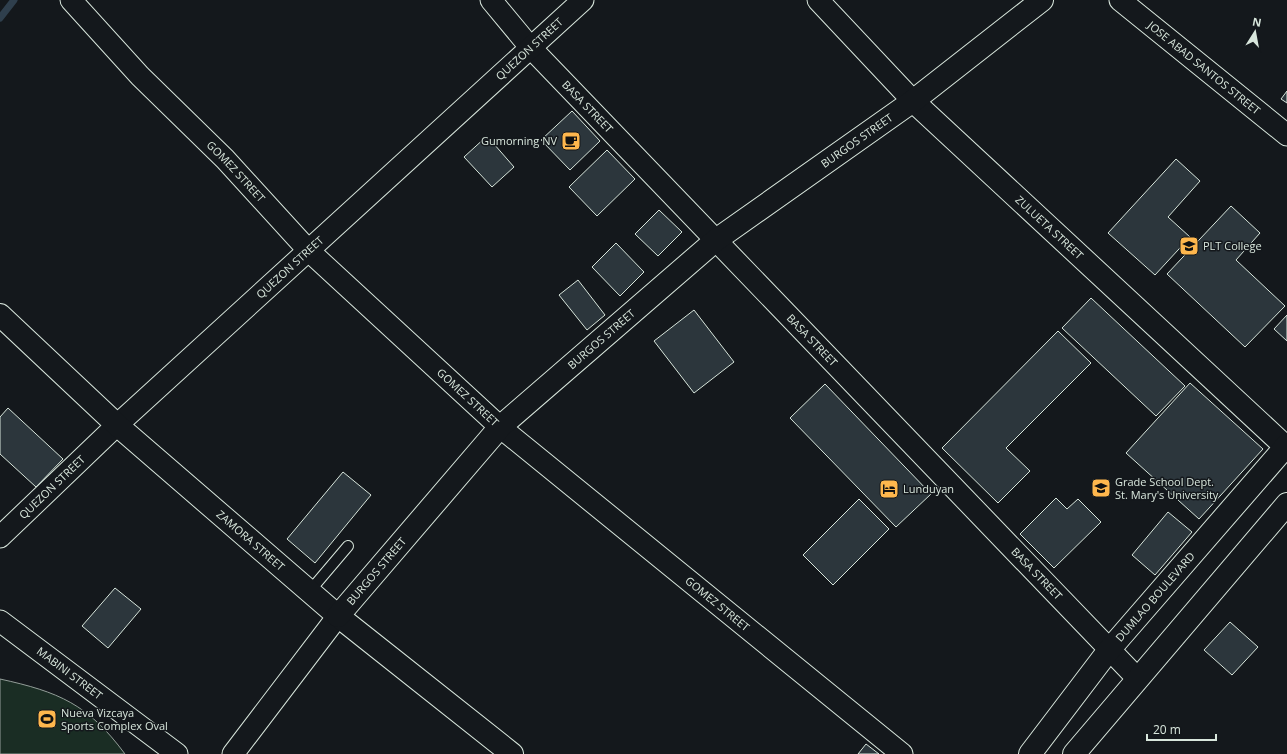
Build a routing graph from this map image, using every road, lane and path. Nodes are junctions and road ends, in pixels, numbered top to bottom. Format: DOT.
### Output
graph roads {
  1 [pos="71,0"];
  2 [pos="491,0"];
  3 [pos="583,0"];
  4 [pos="818,0"];
  5 [pos="1042,0"];
  6 [pos="1120,0"];
  7 [pos="530,47"];
  8 [pos="912,101"];
  9 [pos="1287,135"];
  10 [pos="716,240"];
  11 [pos="309,251"];
  12 [pos="0,315"];
  13 [pos="117,425"];
  14 [pos="500,427"];
  15 [pos="1286,446"];
  16 [pos="1287,504"];
  17 [pos="0,537"];
  18 [pos="348,546"];
  19 [pos="309,592"];
  20 [pos="338,616"];
  21 [pos="0,621"];
  22 [pos="1109,650"];
  23 [pos="1137,678"];
  24 [pos="177,754"];
  25 [pos="233,754"];
  26 [pos="512,754"];
  27 [pos="902,754"];
  28 [pos="1030,754"];
  29 [pos="1074,754"];
  1 -- 11 [label="street, GOMEZ STREET"];
  2 -- 7 [label="street, BASA STREET"];
  3 -- 7 [label="street, QUEZON STREET"];
  4 -- 8 [label="street, ZULUETA STREET"];
  5 -- 8 [label="street, BURGOS STREET"];
  6 -- 9 [label="street, JOSE ABAD SANTOS STREET"];
  7 -- 10 [label="street, BASA STREET"];
  7 -- 11 [label="street, QUEZON STREET"];
  8 -- 10 [label="street, BURGOS STREET"];
  8 -- 15 [label="street, ZULUETA STREET"];
  10 -- 14 [label="street, BURGOS STREET"];
  10 -- 22 [label="street, BASA STREET"];
  11 -- 13 [label="street, QUEZON STREET"];
  11 -- 14 [label="street, GOMEZ STREET"];
  12 -- 13 [label="street, ZAMORA STREET"];
  13 -- 17 [label="street, QUEZON STREET"];
  13 -- 19 [label="street, ZAMORA STREET"];
  14 -- 20 [label="street, BURGOS STREET"];
  14 -- 27 [label="street, GOMEZ STREET"];
  15 -- 22 [label="street, DUMLAO BOULEVARD"];
  16 -- 23 [label="street"];
  18 -- 19 [label="lane"];
  19 -- 20 [label="street, ZAMORA STREET"];
  20 -- 25 [label="street, BURGOS STREET"];
  20 -- 26 [label="street, ZAMORA STREET"];
  21 -- 24 [label="street, MABINI STREET"];
  22 -- 23 [label="street, BASA STREET"];
  22 -- 28 [label="street, DUMLAO BOULEVARD"];
  23 -- 29 [label="street"];
}
